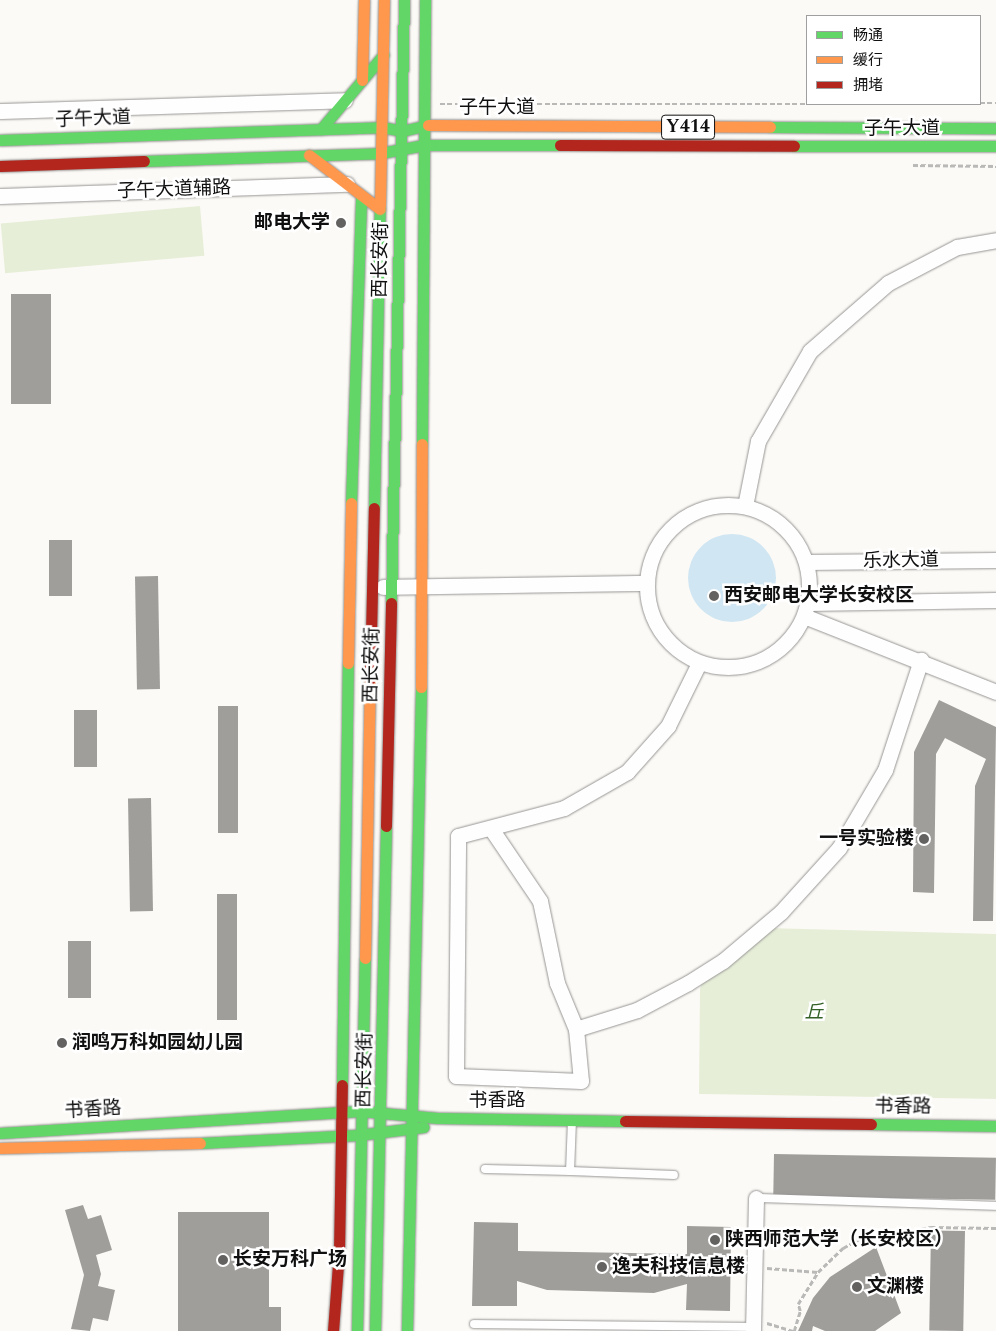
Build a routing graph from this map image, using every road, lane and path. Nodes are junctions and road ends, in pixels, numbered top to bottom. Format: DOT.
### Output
graph roads {
  1 [pos="364,0"];
  2 [pos="384,0"];
  3 [pos="404,0"];
  4 [pos="425,0"];
  5 [pos="383,55"];
  6 [pos="362,80"];
  7 [pos="345,100"];
  8 [pos="981,103"];
  9 [pos="996,103"];
  10 [pos="433,104"];
  11 [pos="806,104"];
  12 [pos="0,111"];
  13 [pos="424,125"];
  14 [pos="382,127"];
  15 [pos="996,128"];
  16 [pos="322,129"];
  17 [pos="402,131"];
  18 [pos="0,140"];
  19 [pos="424,145"];
  20 [pos="996,146"];
  21 [pos="401,151"];
  22 [pos="381,153"];
  23 [pos="309,155"];
  24 [pos="0,166"];
  25 [pos="347,184"];
  26 [pos="361,195"];
  27 [pos="0,196"];
  28 [pos="380,209"];
  29 [pos="996,240"];
  30 [pos="745,506"];
  31 [pos="996,560"];
  32 [pos="806,562"];
  33 [pos="646,582"];
  34 [pos="421,586"];
  35 [pos="372,587"];
  36 [pos="390,587"];
  37 [pos="996,600"];
  38 [pos="806,609"];
  39 [pos="920,660"];
  40 [pos="699,663"];
  41 [pos="996,692"];
  42 [pos="492,830"];
  43 [pos="576,1029"];
  44 [pos="360,1110"];
  45 [pos="342,1111"];
  46 [pos="382,1115"];
  47 [pos="413,1122"];
  48 [pos="572,1122"];
  49 [pos="996,1126"];
  50 [pos="0,1133"];
  51 [pos="380,1133"];
  52 [pos="358,1135"];
  53 [pos="342,1136"];
  54 [pos="996,1137"];
  55 [pos="0,1148"];
  56 [pos="485,1169"];
  57 [pos="570,1171"];
  58 [pos="674,1175"];
  59 [pos="756,1198"];
  60 [pos="996,1206"];
  61 [pos="996,1228"];
  62 [pos="754,1267"];
  63 [pos="818,1272"];
  64 [pos="532,1322"];
  65 [pos="474,1324"];
  66 [pos="487,1327"];
  67 [pos="586,1327"];
  68 [pos="753,1327"];
  69 [pos="621,1328"];
  70 [pos="333,1331"];
  71 [pos="357,1331"];
  72 [pos="376,1331"];
  73 [pos="407,1331"];
  74 [pos="531,1331"];
  75 [pos="794,1331"];
  1 -- 6 [label="main road"];
  2 -- 5 [label="main road, 西长安街"];
  3 -- 17 [label="main road, 西长安街"];
  4 -- 13 [label="main road"];
  5 -- 6 [label="main road"];
  5 -- 14 [label="main road, 西长安街"];
  6 -- 7 [label="main road"];
  7 -- 12 [label="street"];
  7 -- 16 [label="main road"];
  8 -- 9 [label="path"];
  10 -- 11 [label="path"];
  13 -- 15 [label="main road, 子午大道 / Y414"];
  13 -- 17 [label="main road, 子午大道 / Y414"];
  13 -- 19 [label="main road"];
  14 -- 16 [label="main road, 子午大道"];
  14 -- 17 [label="main road, 子午大道 / Y414"];
  14 -- 22 [label="main road, 西长安街"];
  16 -- 18 [label="main road, 子午大道"];
  17 -- 21 [label="main road, 西长安街"];
  19 -- 20 [label="main road, 子午大道 / Y414"];
  19 -- 21 [label="main road, 子午大道 / Y414"];
  19 -- 34 [label="main road"];
  21 -- 22 [label="main road, 子午大道"];
  21 -- 36 [label="main road, 西长安街"];
  22 -- 23 [label="main road, 子午大道"];
  22 -- 28 [label="main road, 西长安街"];
  23 -- 24 [label="main road, 子午大道"];
  23 -- 25 [label="main road"];
  25 -- 26 [label="main road"];
  25 -- 27 [label="street, 子午大道辅路"];
  26 -- 28 [label="main road"];
  26 -- 45 [label="main road"];
  28 -- 35 [label="main road, 西长安街"];
  29 -- 30 [label="street"];
  30 -- 32 [label="street"];
  30 -- 33 [label="street"];
  31 -- 32 [label="street, 乐水大道"];
  32 -- 38 [label="street"];
  33 -- 34 [label="street"];
  33 -- 40 [label="street"];
  34 -- 36 [label="street"];
  34 -- 47 [label="main road"];
  35 -- 36 [label="street"];
  35 -- 44 [label="main road, 西长安街"];
  36 -- 46 [label="main road, 西长安街"];
  37 -- 38 [label="street"];
  38 -- 39 [label="street"];
  38 -- 40 [label="street"];
  39 -- 41 [label="street"];
  39 -- 43 [label="street"];
  40 -- 42 [label="street"];
  42 -- 43 [label="street"];
  42 -- 43 [label="street"];
  44 -- 45 [label="main road, 书香路"];
  44 -- 46 [label="main road, 书香路"];
  44 -- 52 [label="main road, 西长安街"];
  45 -- 50 [label="main road, 书香路"];
  45 -- 53 [label="main road"];
  46 -- 47 [label="main road, 书香路"];
  46 -- 51 [label="main road, 西长安街"];
  47 -- 48 [label="main road, 书香路"];
  47 -- 51 [label="main road, 书香路"];
  47 -- 73 [label="main road"];
  48 -- 49 [label="main road, 书香路"];
  48 -- 54 [label="main road, 书香路"];
  48 -- 57 [label="lane"];
  51 -- 52 [label="main road, 书香路"];
  51 -- 72 [label="main road, 西长安街"];
  52 -- 53 [label="main road, 书香路"];
  52 -- 71 [label="main road, 西长安街"];
  53 -- 55 [label="main road, 书香路"];
  53 -- 70 [label="main road"];
  56 -- 57 [label="lane"];
  57 -- 58 [label="lane"];
  59 -- 60 [label="lane"];
  59 -- 62 [label="street"];
  61 -- 63 [label="path"];
  62 -- 63 [label="path"];
  62 -- 68 [label="street"];
  63 -- 75 [label="path"];
  64 -- 66 [label="lane"];
  64 -- 67 [label="lane"];
  64 -- 74 [label="lane"];
  65 -- 66 [label="lane"];
  67 -- 69 [label="lane"];
  68 -- 69 [label="lane"];
  68 -- 75 [label="path"];
}
